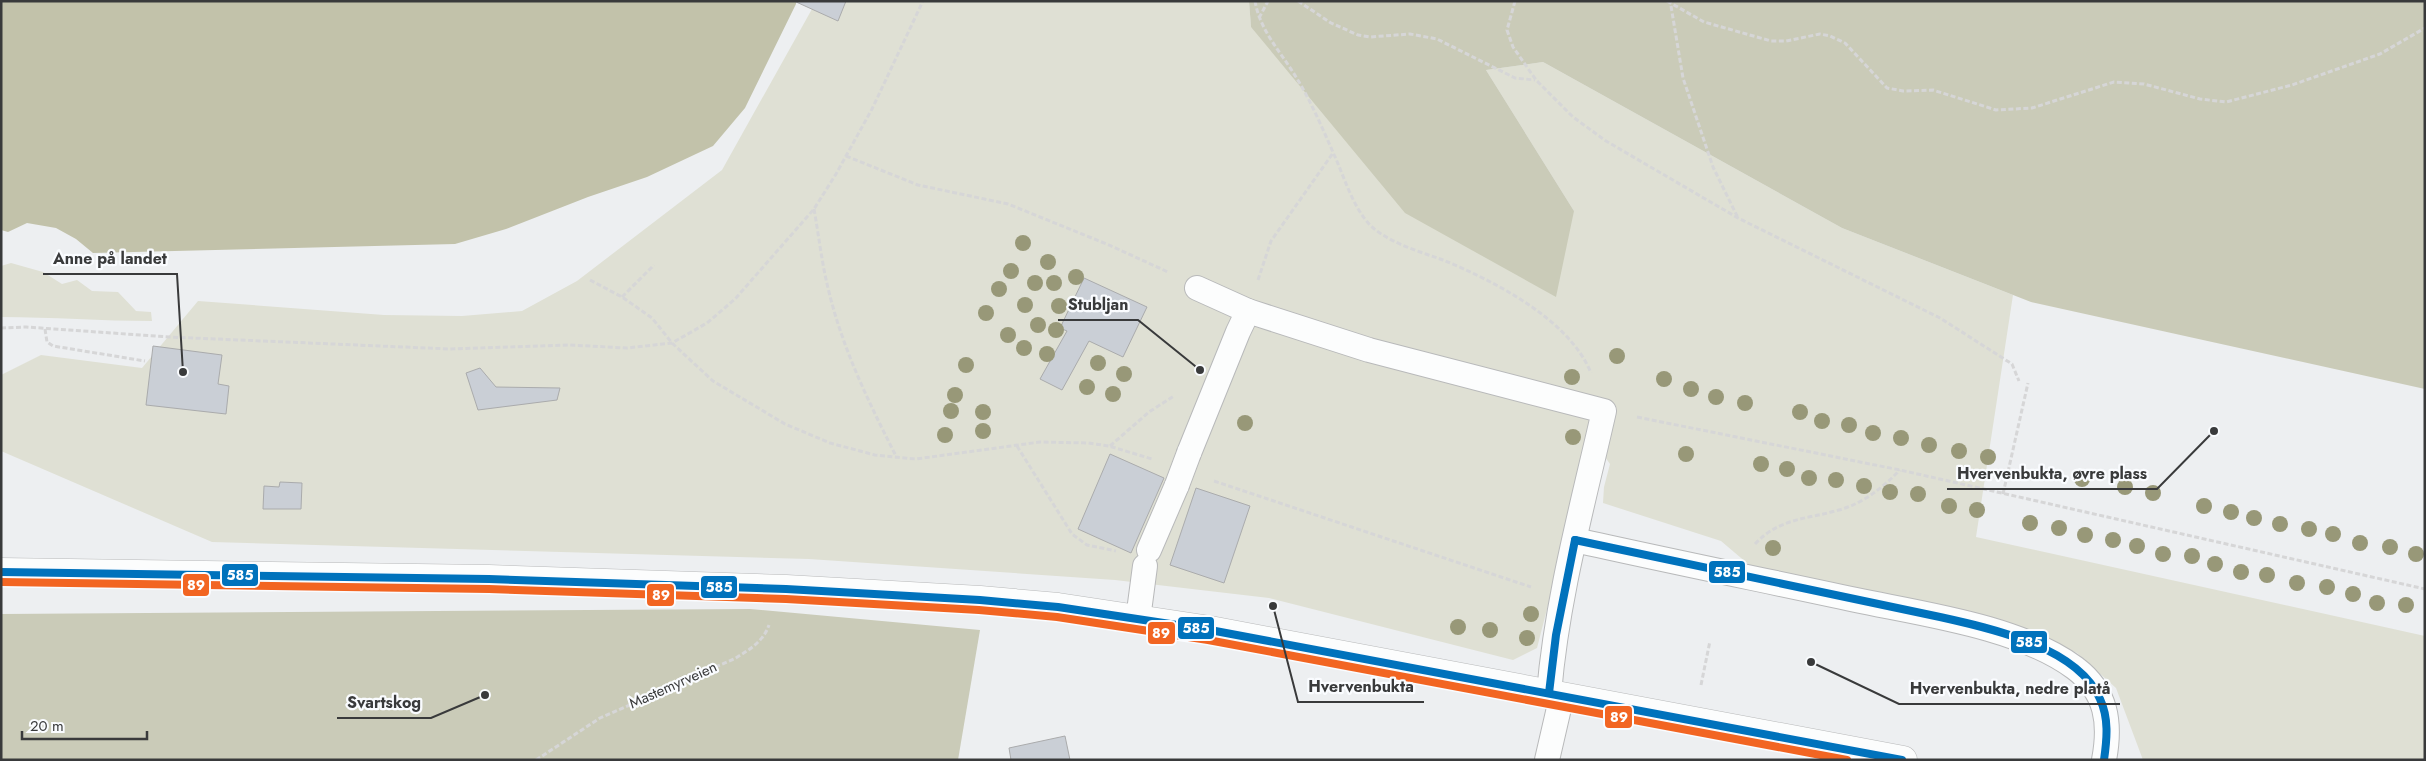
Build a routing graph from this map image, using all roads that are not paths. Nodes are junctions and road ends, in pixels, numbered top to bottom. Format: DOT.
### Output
graph roads {
  1 [pos="1197,288"];
  2 [pos="1248,311"];
  3 [pos="1575,540"];
  4 [pos="1,572"];
  5 [pos="1138,618"];
  6 [pos="1556,694"];
  7 [pos="1547,760"];
  8 [pos="1904,760"];
  9 [pos="2104,760"];
  1 -- 2 [label="lane"];
  2 -- 3 [label="lane"];
  2 -- 5 [label="lane, bridge"];
  3 -- 6 [label="lane"];
  3 -- 9 [label="lane"];
  4 -- 5 [label="main road"];
  5 -- 6 [label="main road"];
  6 -- 7 [label="lane"];
  6 -- 8 [label="main road"];
}
